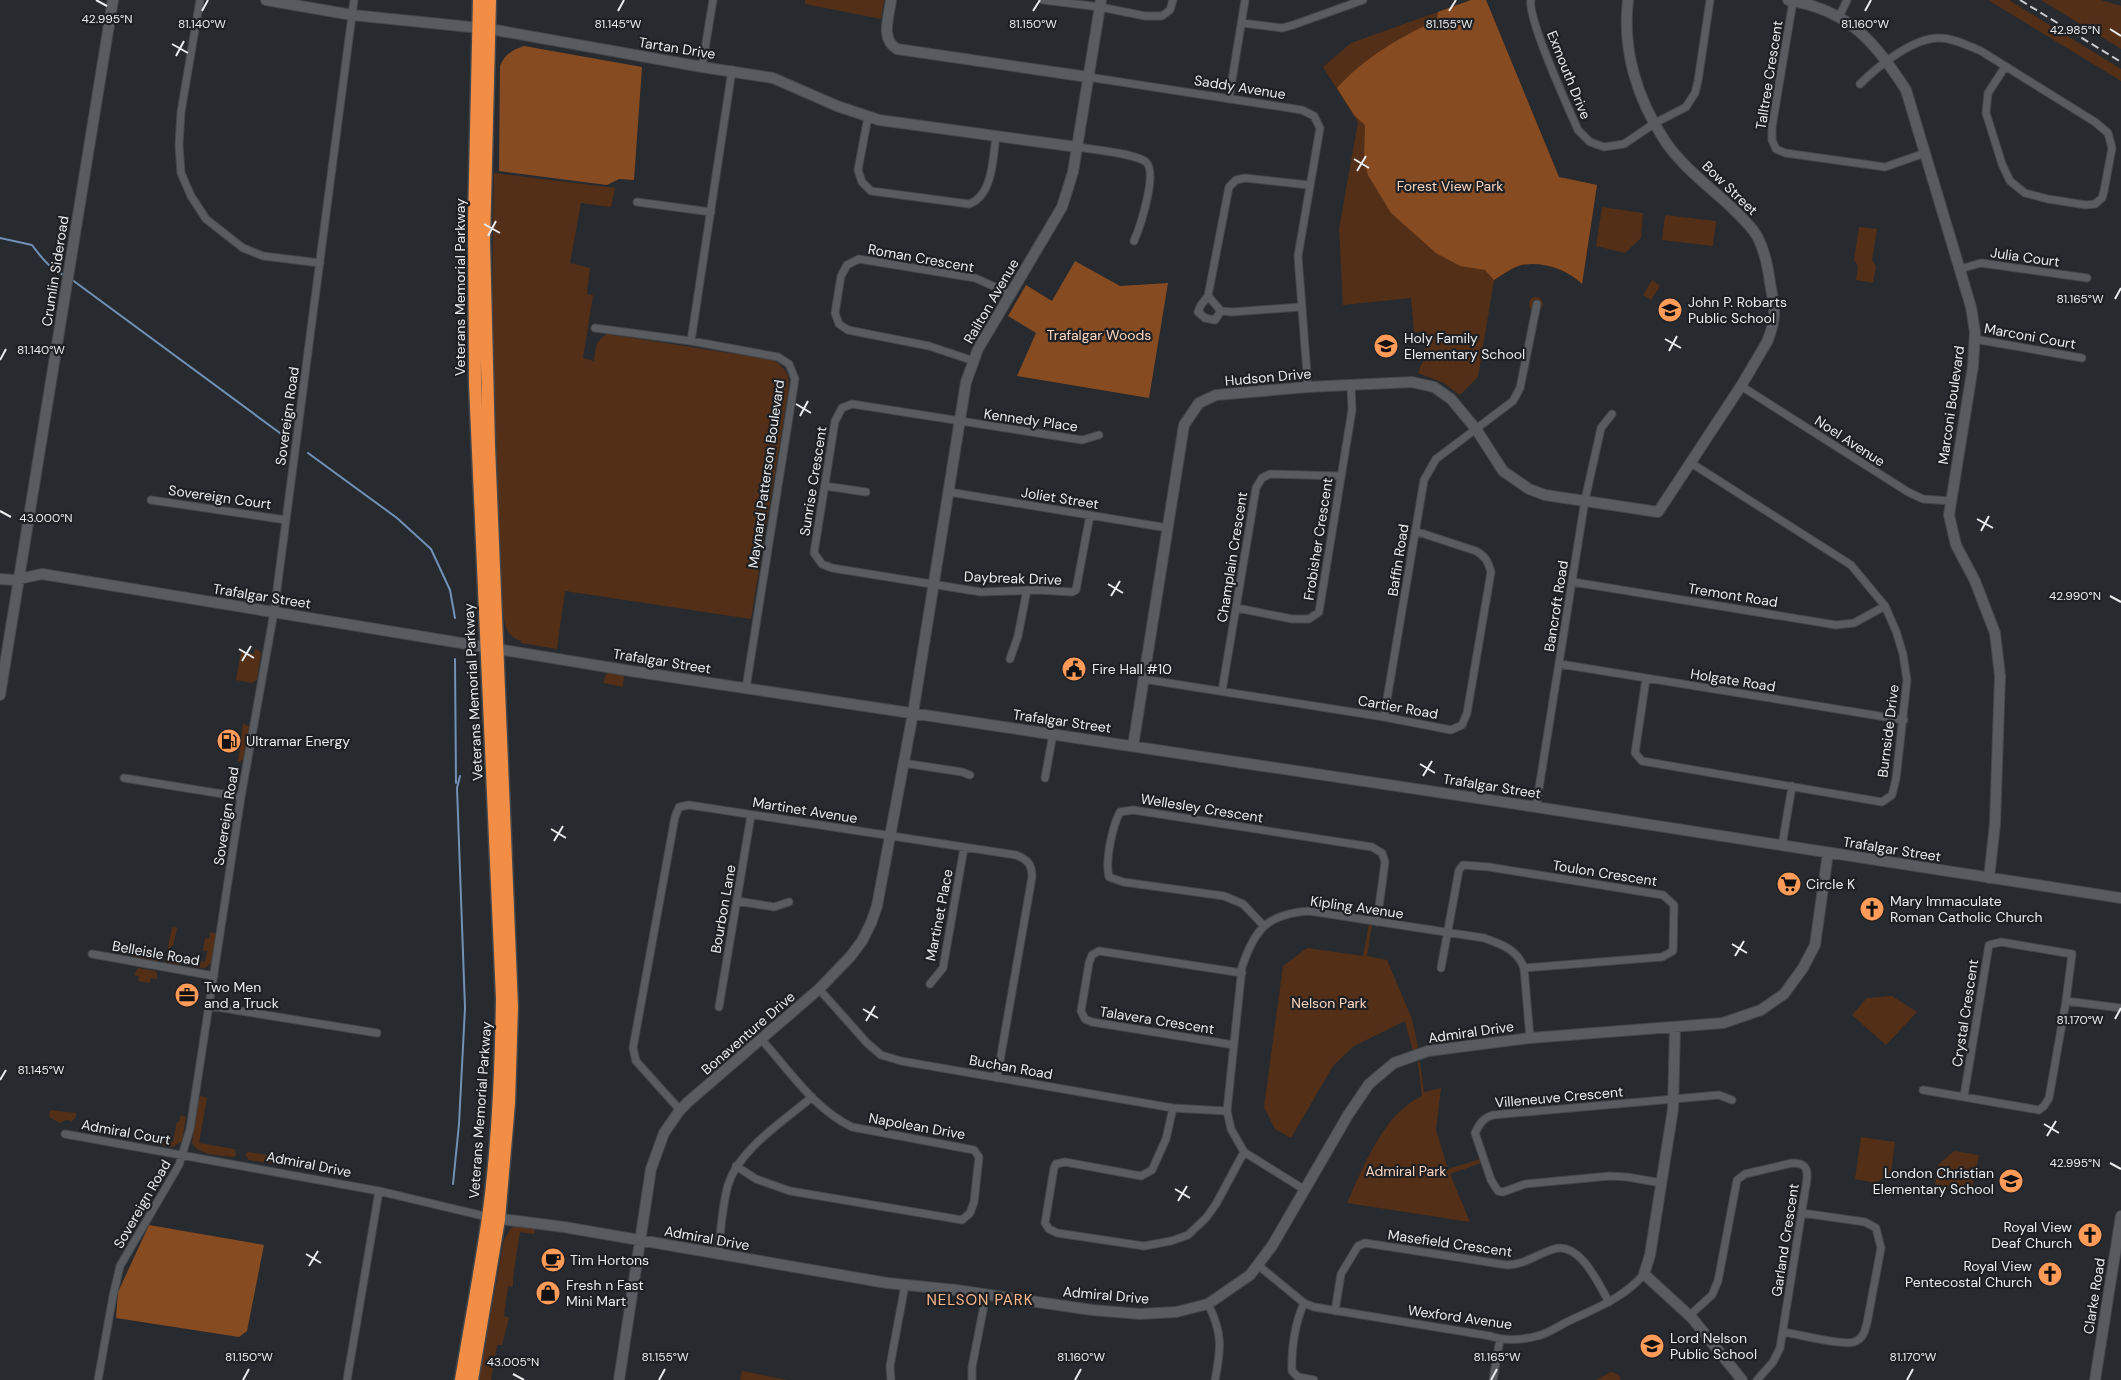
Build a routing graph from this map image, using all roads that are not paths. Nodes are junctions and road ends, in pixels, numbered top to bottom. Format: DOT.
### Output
graph roads {
  1 [pos="113,0"];
  2 [pos="200,0"];
  3 [pos="266,0"];
  4 [pos="354,0"];
  5 [pos="479,0"];
  6 [pos="490,0"];
  7 [pos="713,0"];
  8 [pos="892,0"];
  9 [pos="1043,0"];
  10 [pos="1173,0"];
  11 [pos="1245,0"];
  12 [pos="1363,0"];
  13 [pos="1531,0"];
  14 [pos="1628,0"];
  15 [pos="1710,0"];
  16 [pos="1790,0"];
  17 [pos="1847,0"];
  18 [pos="1100,3"];
  19 [pos="352,14"];
  20 [pos="1839,17"];
  21 [pos="1242,23"];
  22 [pos="484,28"];
  23 [pos="1887,61"];
  24 [pos="702,67"];
  25 [pos="2005,67"];
  26 [pos="732,70"];
  27 [pos="1088,77"];
  28 [pos="1860,84"];
  29 [pos="1229,99"];
  30 [pos="868,116"];
  31 [pos="1655,123"];
  32 [pos="996,136"];
  33 [pos="1077,147"];
  34 [pos="1925,153"];
  35 [pos="1309,185"];
  36 [pos="637,202"];
  37 [pos="711,212"];
  38 [pos="1134,241"];
  39 [pos="320,264"];
  40 [pos="1960,269"];
  41 [pos="2087,278"];
  42 [pos="1011,294"];
  43 [pos="1208,296"];
  44 [pos="1537,304"];
  45 [pos="1300,307"];
  46 [pos="1221,311"];
  47 [pos="595,328"];
  48 [pos="1974,339"];
  49 [pos="691,341"];
  50 [pos="2082,358"];
  51 [pos="974,361"];
  52 [pos="1351,385"];
  53 [pos="1741,386"];
  54 [pos="1308,387"];
  55 [pos="1612,414"];
  56 [pos="960,422"];
  57 [pos="1476,429"];
  58 [pos="1099,436"];
  59 [pos="1691,463"];
  60 [pos="1340,476"];
  61 [pos="825,486"];
  62 [pos="866,492"];
  63 [pos="949,492"];
  64 [pos="151,500"];
  65 [pos="1585,500"];
  66 [pos="1951,501"];
  67 [pos="1090,515"];
  68 [pos="286,520"];
  69 [pos="1168,528"];
  70 [pos="1415,530"];
  71 [pos="0,579"];
  72 [pos="19,580"];
  73 [pos="1573,582"];
  74 [pos="933,584"];
  75 [pos="1027,590"];
  76 [pos="1885,606"];
  77 [pos="1237,608"];
  78 [pos="274,612"];
  79 [pos="492,647"];
  80 [pos="1010,659"];
  81 [pos="1560,664"];
  82 [pos="1143,679"];
  83 [pos="1646,679"];
  84 [pos="746,688"];
  85 [pos="1222,691"];
  86 [pos="0,695"];
  87 [pos="913,713"];
  88 [pos="1384,717"];
  89 [pos="1904,720"];
  90 [pos="1053,734"];
  91 [pos="1133,746"];
  92 [pos="903,763"];
  93 [pos="970,775"];
  94 [pos="124,778"];
  95 [pos="1045,778"];
  96 [pos="1792,786"];
  97 [pos="241,797"];
  98 [pos="1536,807"];
  99 [pos="752,815"];
  100 [pos="890,836"];
  101 [pos="1782,846"];
  102 [pos="964,848"];
  103 [pos="1828,853"];
  104 [pos="1989,878"];
  105 [pos="2121,898"];
  106 [pos="737,901"];
  107 [pos="789,902"];
  108 [pos="1377,922"];
  109 [pos="1264,926"];
  110 [pos="1448,933"];
  111 [pos="92,954"];
  112 [pos="1441,968"];
  113 [pos="1524,968"];
  114 [pos="1242,974"];
  115 [pos="214,976"];
  116 [pos="930,984"];
  117 [pos="819,989"];
  118 [pos="2066,1001"];
  119 [pos="210,1006"];
  120 [pos="719,1007"];
  121 [pos="2121,1008"];
  122 [pos="1674,1027"];
  123 [pos="377,1033"];
  124 [pos="762,1038"];
  125 [pos="1530,1038"];
  126 [pos="1234,1045"];
  127 [pos="997,1078"];
  128 [pos="1923,1090"];
  129 [pos="1964,1096"];
  130 [pos="812,1097"];
  131 [pos="1672,1099"];
  132 [pos="1732,1100"];
  133 [pos="1173,1108"];
  134 [pos="680,1110"];
  135 [pos="1226,1111"];
  136 [pos="65,1134"];
  137 [pos="1244,1152"];
  138 [pos="184,1154"];
  139 [pos="736,1166"];
  140 [pos="1662,1183"];
  141 [pos="1305,1190"];
  142 [pos="378,1191"];
  143 [pos="1802,1213"];
  144 [pos="2121,1216"];
  145 [pos="493,1218"];
  146 [pos="640,1240"];
  147 [pos="718,1254"];
  148 [pos="1259,1266"];
  149 [pos="1644,1274"];
  150 [pos="2116,1274"];
  151 [pos="905,1285"];
  152 [pos="986,1295"];
  153 [pos="1609,1302"];
  154 [pos="1208,1304"];
  155 [pos="1304,1304"];
  156 [pos="1335,1311"];
  157 [pos="1690,1315"];
  158 [pos="1783,1332"];
  159 [pos="1500,1339"];
  160 [pos="98,1380"];
  161 [pos="347,1380"];
  162 [pos="461,1380"];
  163 [pos="472,1380"];
  164 [pos="619,1380"];
  165 [pos="891,1380"];
  166 [pos="972,1380"];
  167 [pos="1215,1380"];
  168 [pos="1314,1380"];
  169 [pos="1493,1380"];
  170 [pos="1742,1380"];
  171 [pos="1757,1380"];
  172 [pos="2095,1380"];
  1 -- 72 [label="street, Crumlin Sideroad"];
  2 -- 39 [label="street"];
  3 -- 19 [label="street, Tartan Drive"];
  4 -- 19 [label="street, Sovereign Road"];
  5 -- 22 [label="highway, Veterans Memorial Parkway"];
  6 -- 22 [label="highway, Veterans Memorial Parkway"];
  7 -- 24 [label="street"];
  8 -- 27 [label="street, Saddy Avenue"];
  9 -- 18 [label="street"];
  10 -- 18 [label="street"];
  11 -- 21 [label="street"];
  12 -- 21 [label="street"];
  13 -- 31 [label="street, Exmouth Drive"];
  14 -- 31 [label="street, Bow Street"];
  15 -- 31 [label="street, Exmouth Drive"];
  16 -- 20 [label="street, Marconi Boulevard"];
  16 -- 34 [label="street, Talltree Crescent"];
  17 -- 20 [label="street"];
  18 -- 27 [label="street, Railton Avenue"];
  19 -- 22 [label="street, Tartan Drive"];
  19 -- 39 [label="street, Sovereign Road"];
  20 -- 23 [label="street, Marconi Boulevard"];
  21 -- 29 [label="street"];
  22 -- 24 [label="street, Tartan Drive"];
  22 -- 79 [label="highway, Veterans Memorial Parkway"];
  23 -- 25 [label="street"];
  23 -- 28 [label="street"];
  23 -- 34 [label="street, Marconi Boulevard"];
  24 -- 26 [label="street, Tartan Drive"];
  25 -- 25 [label="street"];
  26 -- 30 [label="street, Tartan Drive"];
  26 -- 37 [label="street"];
  27 -- 29 [label="street, Saddy Avenue"];
  27 -- 33 [label="street, Railton Avenue"];
  29 -- 35 [label="street, Saddy Avenue"];
  30 -- 32 [label="street, Tartan Drive"];
  30 -- 32 [label="street"];
  31 -- 53 [label="street, Bow Street"];
  32 -- 33 [label="street, Tartan Drive"];
  33 -- 38 [label="street"];
  33 -- 42 [label="street, Railton Avenue"];
  34 -- 40 [label="street, Marconi Boulevard"];
  35 -- 43 [label="street"];
  35 -- 45 [label="street, Saddy Avenue"];
  36 -- 37 [label="street"];
  37 -- 49 [label="street"];
  39 -- 68 [label="street, Sovereign Road"];
  40 -- 41 [label="street, Julia Court"];
  40 -- 48 [label="street, Marconi Boulevard"];
  42 -- 51 [label="street, Railton Avenue"];
  42 -- 51 [label="street, Roman Crescent"];
  43 -- 46 [label="street"];
  43 -- 46 [label="street"];
  44 -- 57 [label="street, Baffin Road"];
  45 -- 46 [label="street"];
  45 -- 54 [label="street, Saddy Avenue"];
  47 -- 49 [label="street, Maynard Patterson Boulevard"];
  48 -- 50 [label="street, Marconi Court"];
  48 -- 66 [label="street, Marconi Boulevard"];
  49 -- 84 [label="street, Maynard Patterson Boulevard"];
  51 -- 56 [label="street, Railton Avenue"];
  52 -- 54 [label="street, Hudson Drive"];
  52 -- 57 [label="street, Hudson Drive"];
  52 -- 60 [label="street, Frobisher Crescent"];
  53 -- 59 [label="street, Bow Street"];
  53 -- 66 [label="street, Noel Avenue"];
  54 -- 69 [label="street, Hudson Drive"];
  55 -- 65 [label="street, Bancroft Road"];
  56 -- 58 [label="street, Kennedy Place"];
  56 -- 61 [label="street, Sunrise Crescent"];
  56 -- 63 [label="street, Railton Avenue"];
  57 -- 65 [label="street, Hudson Drive"];
  57 -- 70 [label="street, Baffin Road"];
  59 -- 65 [label="street, Bow Street"];
  59 -- 76 [label="street, Burnside Drive"];
  60 -- 77 [label="street, Champlain Crescent"];
  60 -- 77 [label="street, Frobisher Crescent"];
  61 -- 62 [label="street"];
  61 -- 74 [label="street, Sunrise Crescent"];
  63 -- 67 [label="street, Joliet Street"];
  63 -- 74 [label="street, Railton Avenue"];
  64 -- 68 [label="street, Sovereign Court"];
  65 -- 73 [label="street, Bancroft Road"];
  66 -- 104 [label="street, Marconi Boulevard"];
  67 -- 69 [label="street, Joliet Street"];
  67 -- 75 [label="street, Daybreak Drive"];
  68 -- 78 [label="street, Sovereign Road"];
  69 -- 82 [label="street, Hudson Drive"];
  70 -- 88 [label="street, Baffin Road"];
  70 -- 88 [label="street, Cartier Road"];
  71 -- 72 [label="street, Trafalgar Street"];
  72 -- 78 [label="street, Trafalgar Street"];
  72 -- 86 [label="street, Crumlin Sideroad"];
  73 -- 76 [label="street, Tremont Road"];
  73 -- 81 [label="street, Bancroft Road"];
  74 -- 75 [label="street, Daybreak Drive"];
  74 -- 87 [label="street, Railton Avenue"];
  75 -- 80 [label="street"];
  76 -- 89 [label="street, Burnside Drive"];
  77 -- 85 [label="street, Champlain Crescent"];
  78 -- 79 [label="street, Trafalgar Street"];
  78 -- 97 [label="street, Sovereign Road"];
  79 -- 84 [label="street, Trafalgar Street"];
  79 -- 145 [label="highway, Veterans Memorial Parkway"];
  81 -- 83 [label="street, Holgate Road"];
  81 -- 98 [label="street, Bancroft Road"];
  82 -- 85 [label="street, Cartier Road"];
  82 -- 91 [label="street, Hudson Drive"];
  83 -- 89 [label="street, Holgate Road"];
  83 -- 96 [label="street, Burnside Drive"];
  84 -- 87 [label="street, Trafalgar Street"];
  85 -- 88 [label="street, Cartier Road"];
  87 -- 90 [label="street, Trafalgar Street"];
  87 -- 92 [label="street, Bonaventure Drive"];
  89 -- 96 [label="street, Burnside Drive"];
  90 -- 91 [label="street, Trafalgar Street"];
  90 -- 95 [label="street"];
  91 -- 98 [label="street, Trafalgar Street"];
  92 -- 93 [label="street"];
  92 -- 100 [label="street, Bonaventure Drive"];
  94 -- 97 [label="street"];
  96 -- 101 [label="street"];
  97 -- 115 [label="street, Sovereign Road"];
  98 -- 101 [label="street, Trafalgar Street"];
  99 -- 100 [label="street, Martinet Avenue"];
  99 -- 106 [label="street, Bourbon Lane"];
  99 -- 134 [label="street, Martinet Avenue"];
  100 -- 102 [label="street, Martinet Avenue"];
  100 -- 117 [label="street, Bonaventure Drive"];
  101 -- 103 [label="street, Trafalgar Street"];
  102 -- 116 [label="street, Martinet Place"];
  102 -- 127 [label="street, Martinet Avenue"];
  103 -- 104 [label="street, Trafalgar Street"];
  103 -- 122 [label="street, Admiral Drive"];
  104 -- 105 [label="street, Trafalgar Street"];
  106 -- 107 [label="street"];
  106 -- 120 [label="street, Bourbon Lane"];
  108 -- 109 [label="street, Kipling Avenue"];
  108 -- 109 [label="street, Wellesley Crescent"];
  108 -- 110 [label="street, Kipling Avenue"];
  109 -- 114 [label="street, Kipling Avenue"];
  110 -- 112 [label="street"];
  110 -- 113 [label="street, Kipling Avenue"];
  110 -- 113 [label="street, Toulon Crescent"];
  111 -- 115 [label="street, Belleisle Road"];
  113 -- 125 [label="street"];
  114 -- 126 [label="street, Kipling Avenue"];
  114 -- 126 [label="street, Talavera Crescent"];
  115 -- 119 [label="street, Sovereign Road"];
  117 -- 124 [label="street, Bonaventure Drive"];
  117 -- 127 [label="street, Buchan Road"];
  118 -- 121 [label="street"];
  118 -- 129 [label="street"];
  118 -- 129 [label="street, Crystal Crescent"];
  119 -- 123 [label="street"];
  119 -- 138 [label="street, Sovereign Road"];
  122 -- 125 [label="street, Admiral Drive"];
  122 -- 131 [label="street"];
  124 -- 130 [label="street, Napolean Drive"];
  124 -- 134 [label="street, Bonaventure Drive"];
  125 -- 141 [label="street, Admiral Drive"];
  126 -- 135 [label="street, Kipling Avenue"];
  127 -- 133 [label="street, Buchan Road"];
  128 -- 129 [label="street"];
  130 -- 139 [label="street"];
  130 -- 139 [label="street, Napolean Drive"];
  131 -- 132 [label="street"];
  131 -- 140 [label="street"];
  131 -- 140 [label="street, Villeneuve Crescent"];
  133 -- 135 [label="street, Buchan Road"];
  133 -- 137 [label="street"];
  134 -- 146 [label="street, Bonaventure Drive"];
  135 -- 137 [label="street, Kipling Avenue"];
  136 -- 138 [label="street, Admiral Court"];
  137 -- 141 [label="street, Kipling Avenue"];
  138 -- 142 [label="street, Admiral Drive"];
  138 -- 160 [label="street, Sovereign Road"];
  139 -- 147 [label="street"];
  140 -- 149 [label="street"];
  141 -- 148 [label="street, Admiral Drive"];
  142 -- 145 [label="street, Admiral Drive"];
  142 -- 161 [label="street"];
  143 -- 157 [label="street, Garland Crescent"];
  143 -- 158 [label="street, Garland Crescent"];
  143 -- 158 [label="street"];
  144 -- 150 [label="street, Clarke Road"];
  145 -- 146 [label="street, Admiral Drive"];
  145 -- 162 [label="highway, Veterans Memorial Parkway"];
  145 -- 163 [label="highway, Veterans Memorial Parkway"];
  146 -- 147 [label="street, Admiral Drive"];
  146 -- 164 [label="street, Bonaventure Drive"];
  147 -- 151 [label="street, Admiral Drive"];
  148 -- 154 [label="street, Admiral Drive"];
  148 -- 155 [label="street, Wexford Avenue"];
  149 -- 153 [label="street, Wexford Avenue"];
  149 -- 157 [label="street"];
  150 -- 172 [label="street, Clarke Road"];
  151 -- 152 [label="street, Admiral Drive"];
  151 -- 165 [label="street"];
  152 -- 154 [label="street, Admiral Drive"];
  152 -- 166 [label="street"];
  153 -- 156 [label="street, Masefield Crescent"];
  153 -- 159 [label="street, Wexford Avenue"];
  154 -- 167 [label="street"];
  155 -- 156 [label="street, Wexford Avenue"];
  155 -- 168 [label="street"];
  156 -- 159 [label="street, Wexford Avenue"];
  157 -- 170 [label="street"];
  158 -- 171 [label="street, Garland Crescent"];
  159 -- 169 [label="street"];
}
